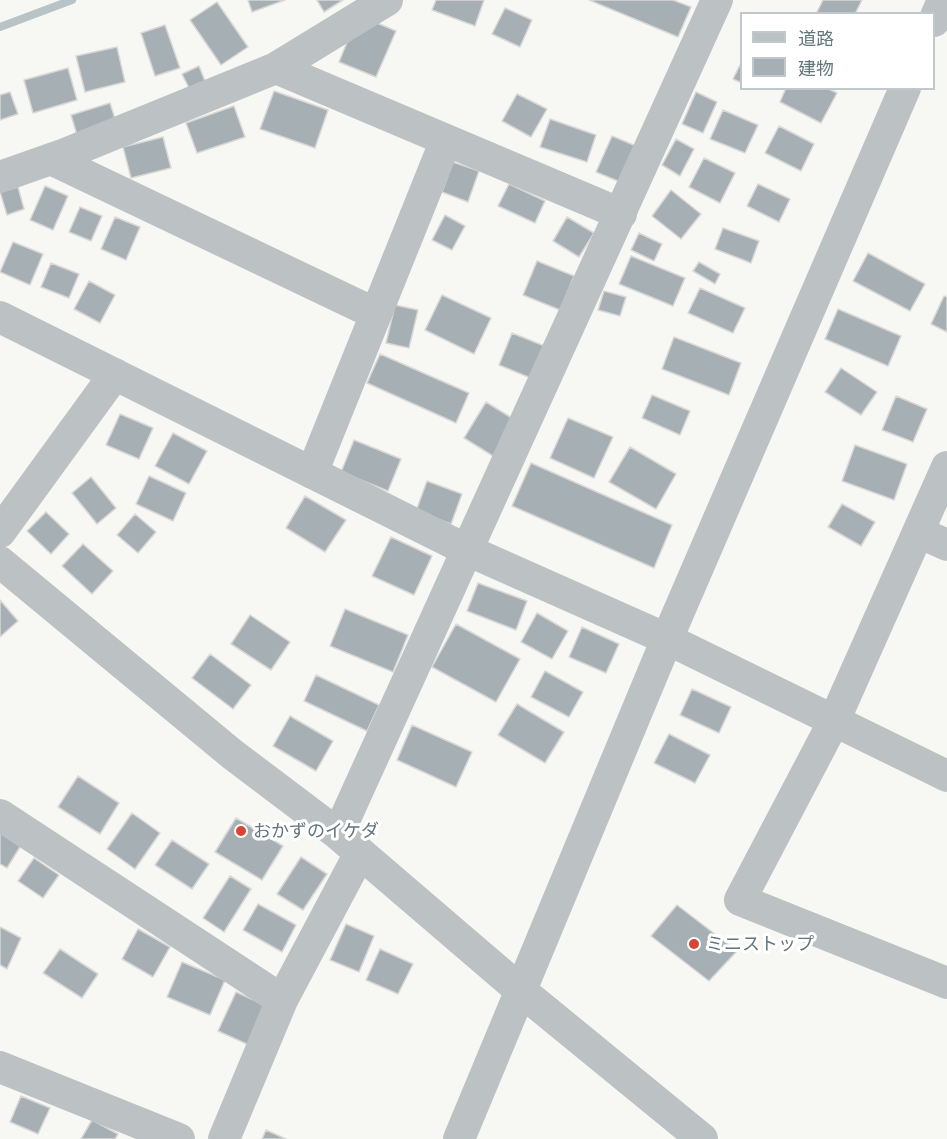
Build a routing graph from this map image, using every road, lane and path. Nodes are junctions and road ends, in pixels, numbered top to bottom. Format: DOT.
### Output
graph roads {
  1 [pos="387,0"];
  2 [pos="717,0"];
  3 [pos="943,0"];
  4 [pos="935,17"];
  5 [pos="276,68"];
  6 [pos="903,90"];
  7 [pos="446,140"];
  8 [pos="51,159"];
  9 [pos="0,177"];
  10 [pos="621,214"];
  11 [pos="376,314"];
  12 [pos="0,317"];
  13 [pos="115,375"];
  14 [pos="947,467"];
  15 [pos="312,473"];
  16 [pos="0,532"];
  17 [pos="918,532"];
  18 [pos="947,545"];
  19 [pos="469,551"];
  20 [pos="0,562"];
  21 [pos="667,639"];
  22 [pos="834,721"];
  23 [pos="947,776"];
  24 [pos="0,815"];
  25 [pos="349,844"];
  26 [pos="947,983"];
  27 [pos="520,990"];
  28 [pos="282,1000"];
  29 [pos="0,1067"];
  30 [pos="179,1139"];
  31 [pos="224,1139"];
  32 [pos="459,1139"];
  33 [pos="702,1139"];
  1 -- 5 [label="street"];
  2 -- 10 [label="street"];
  3 -- 4 [label="street"];
  5 -- 7 [label="street"];
  5 -- 8 [label="street"];
  6 -- 21 [label="street"];
  7 -- 10 [label="street"];
  7 -- 11 [label="street"];
  8 -- 9 [label="street"];
  8 -- 11 [label="street"];
  10 -- 19 [label="street"];
  11 -- 15 [label="street"];
  12 -- 13 [label="street"];
  13 -- 15 [label="street"];
  13 -- 16 [label="street"];
  14 -- 17 [label="street"];
  15 -- 19 [label="street"];
  17 -- 18 [label="street"];
  17 -- 22 [label="street"];
  19 -- 21 [label="street"];
  19 -- 25 [label="street"];
  20 -- 25 [label="street"];
  21 -- 22 [label="street"];
  21 -- 27 [label="street"];
  22 -- 23 [label="street"];
  22 -- 26 [label="street"];
  24 -- 28 [label="street"];
  25 -- 27 [label="street"];
  25 -- 28 [label="street"];
  27 -- 32 [label="street"];
  27 -- 33 [label="street"];
  28 -- 31 [label="street"];
  29 -- 30 [label="street"];
}
